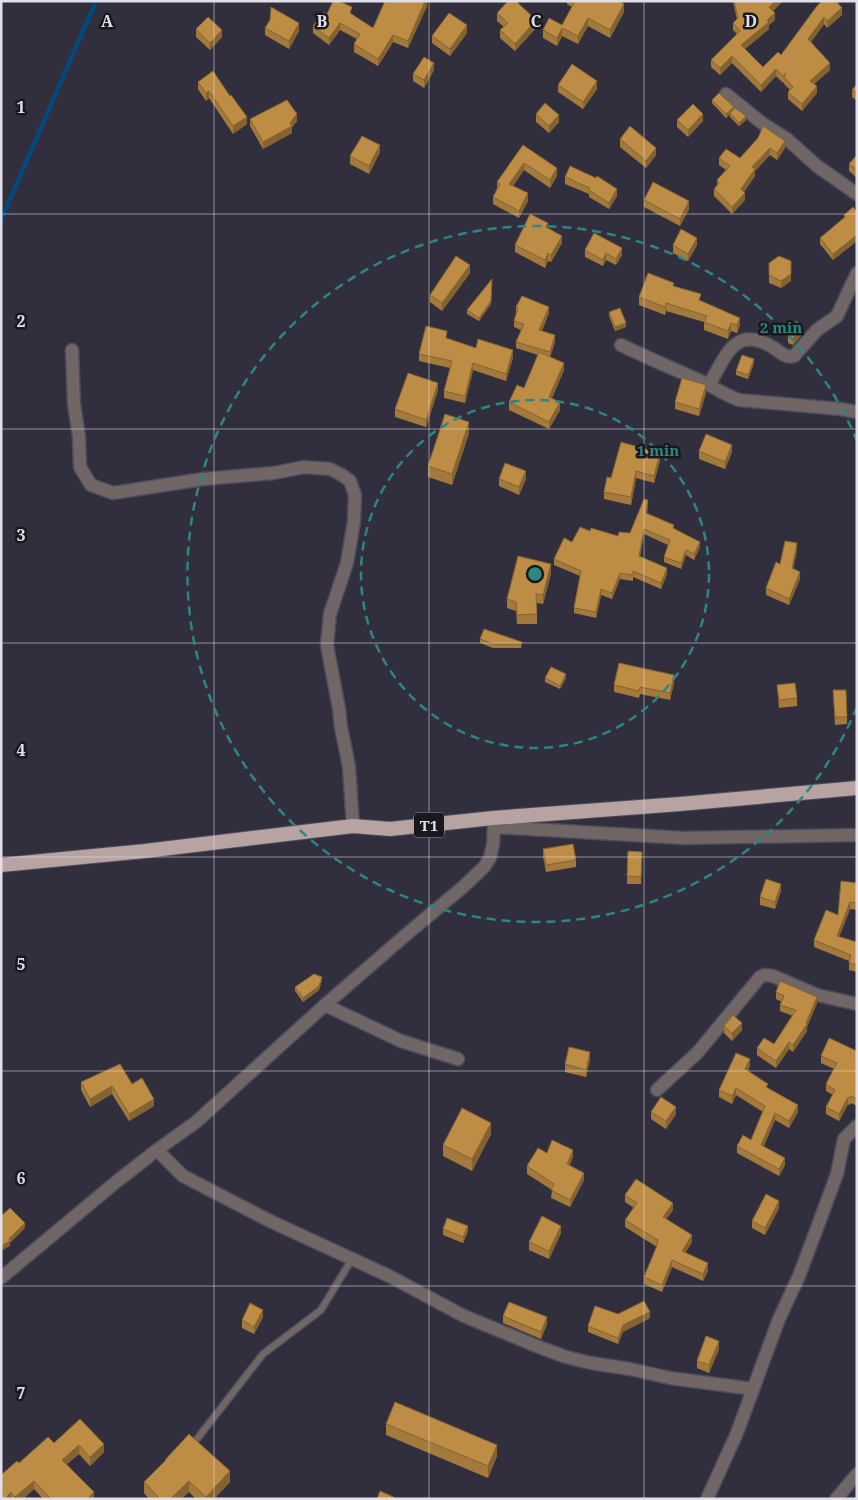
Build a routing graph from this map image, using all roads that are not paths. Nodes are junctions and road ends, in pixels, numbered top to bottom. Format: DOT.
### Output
graph roads {
  1 [pos="726,94"];
  2 [pos="857,194"];
  3 [pos="857,273"];
  4 [pos="622,345"];
  5 [pos="72,350"];
  6 [pos="709,386"];
  7 [pos="857,412"];
  8 [pos="857,788"];
  9 [pos="493,822"];
  10 [pos="353,826"];
  11 [pos="857,835"];
  12 [pos="1,865"];
  13 [pos="857,1004"];
  14 [pos="325,1005"];
  15 [pos="458,1059"];
  16 [pos="657,1090"];
  17 [pos="857,1126"];
  18 [pos="157,1150"];
  19 [pos="352,1259"];
  20 [pos="1,1278"];
  21 [pos="753,1389"];
  22 [pos="198,1439"];
  23 [pos="857,1474"];
  24 [pos="707,1499"];
  25 [pos="836,1499"];
  1 -- 2 [label="street"];
  3 -- 6 [label="street"];
  4 -- 6 [label="street"];
  5 -- 10 [label="street"];
  6 -- 7 [label="street"];
  8 -- 9 [label="highway, T1"];
  9 -- 10 [label="highway, T1"];
  9 -- 11 [label="street"];
  9 -- 14 [label="street"];
  10 -- 12 [label="highway, T1"];
  13 -- 16 [label="street"];
  14 -- 15 [label="street"];
  14 -- 18 [label="street"];
  17 -- 21 [label="street"];
  18 -- 19 [label="street"];
  18 -- 20 [label="street"];
  19 -- 21 [label="street"];
  19 -- 22 [label="lane"];
  21 -- 24 [label="street"];
  23 -- 25 [label="street"];
}
